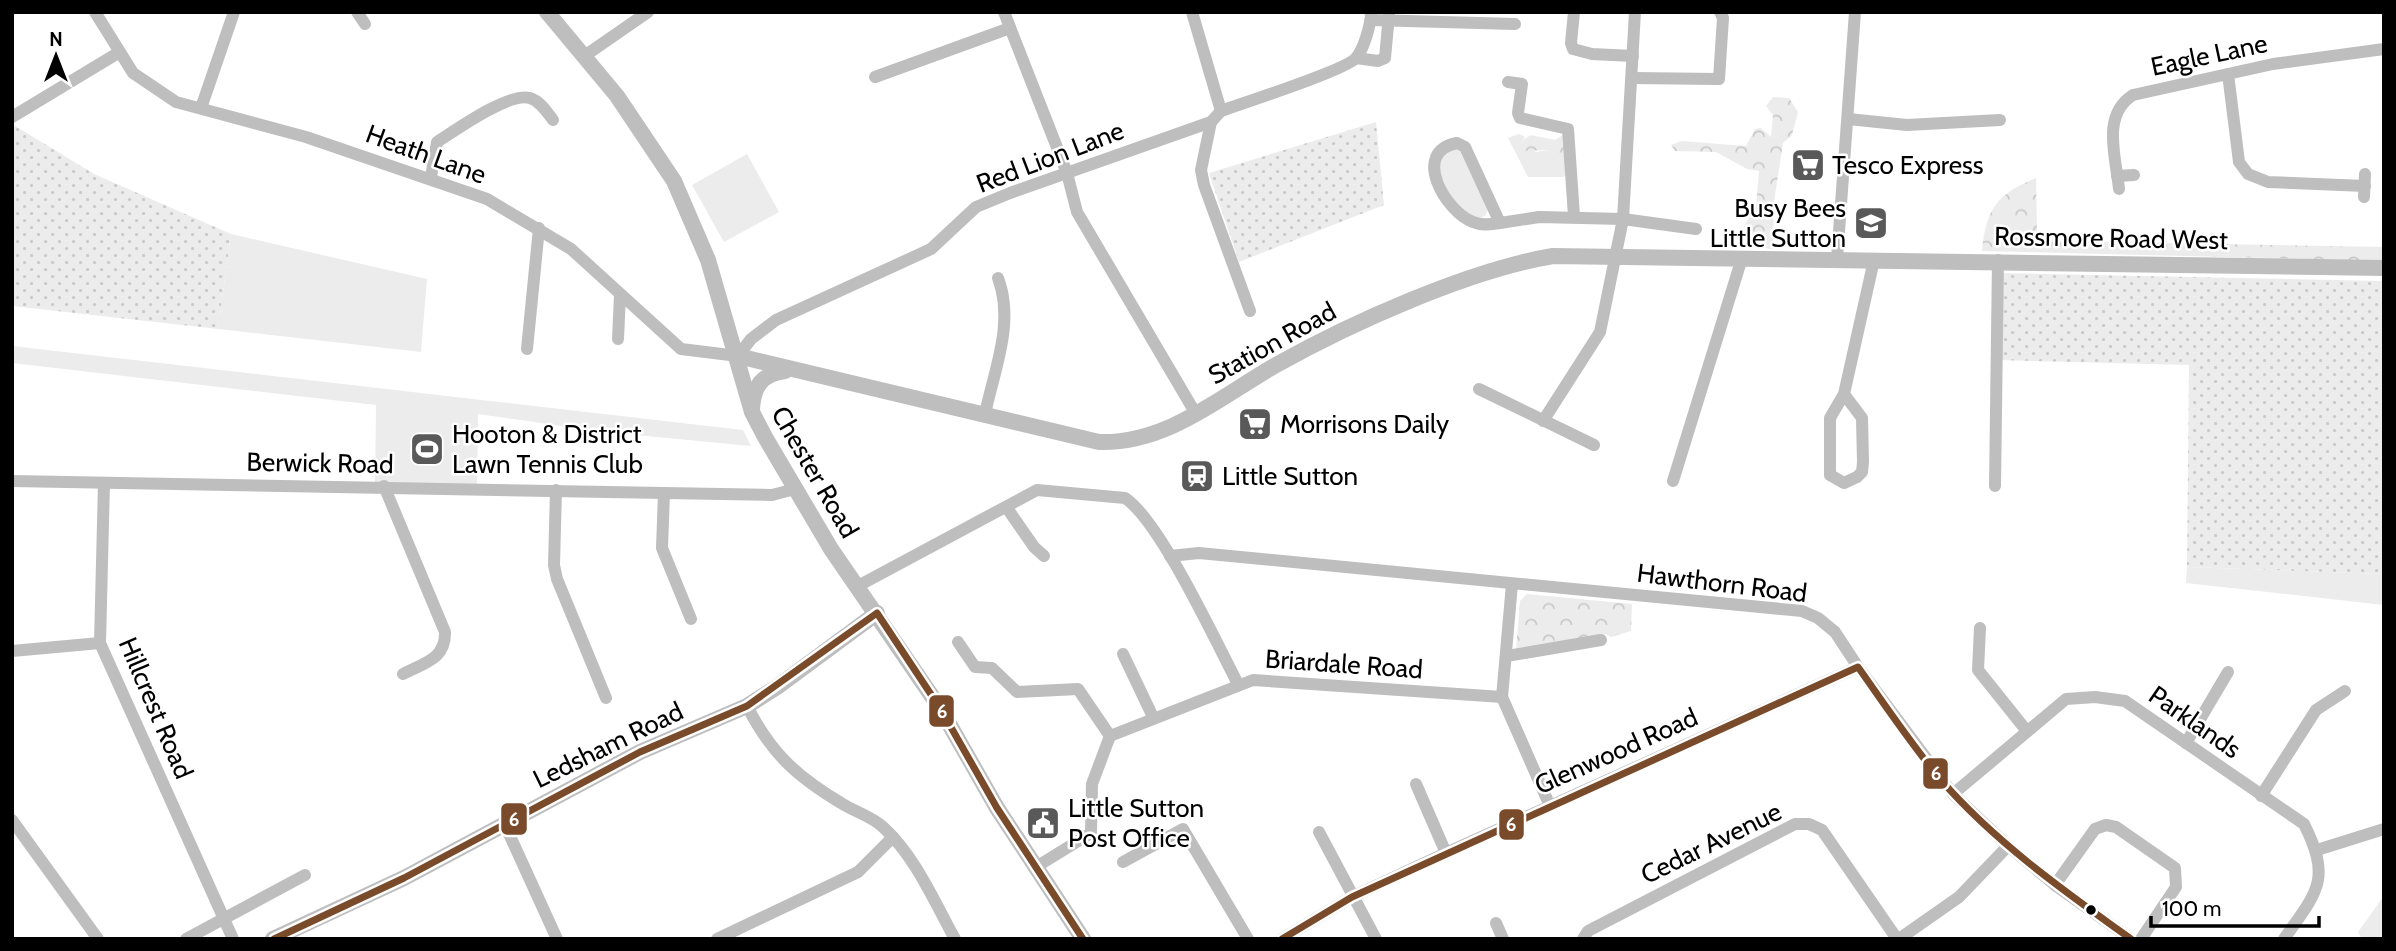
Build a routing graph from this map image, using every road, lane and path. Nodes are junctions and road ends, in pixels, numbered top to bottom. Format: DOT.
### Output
graph roads {
  1 [pos="95,12"];
  2 [pos="234,12"];
  3 [pos="357,12"];
  4 [pos="547,12"];
  5 [pos="648,12"];
  6 [pos="1004,12"];
  7 [pos="1192,12"];
  8 [pos="1574,12"];
  9 [pos="1635,12"];
  10 [pos="1720,12"];
  11 [pos="1855,12"];
  12 [pos="1371,16"];
  13 [pos="1389,16"];
  14 [pos="365,24"];
  15 [pos="1516,24"];
  16 [pos="1010,28"];
  17 [pos="2384,50"];
  18 [pos="118,53"];
  19 [pos="1633,56"];
  20 [pos="583,57"];
  21 [pos="1356,58"];
  22 [pos="2228,74"];
  23 [pos="875,77"];
  24 [pos="1632,78"];
  25 [pos="1508,82"];
  26 [pos="201,108"];
  27 [pos="1221,111"];
  28 [pos="12,117"];
  29 [pos="1848,119"];
  30 [pos="2001,119"];
  31 [pos="554,120"];
  32 [pos="1211,121"];
  33 [pos="1067,173"];
  34 [pos="2134,175"];
  35 [pos="431,177"];
  36 [pos="2365,185"];
  37 [pos="1574,216"];
  38 [pos="1623,219"];
  39 [pos="1500,223"];
  40 [pos="539,228"];
  41 [pos="1696,229"];
  42 [pos="1617,256"];
  43 [pos="1742,258"];
  44 [pos="1837,259"];
  45 [pos="1874,260"];
  46 [pos="1998,260"];
  47 [pos="2384,268"];
  48 [pos="998,278"];
  49 [pos="620,295"];
  50 [pos="1245,309"];
  51 [pos="618,338"];
  52 [pos="527,349"];
  53 [pos="738,356"];
  54 [pos="788,370"];
  55 [pos="1479,389"];
  56 [pos="1844,394"];
  57 [pos="752,412"];
  58 [pos="985,414"];
  59 [pos="1196,414"];
  60 [pos="1544,421"];
  61 [pos="1594,445"];
  62 [pos="12,481"];
  63 [pos="1673,481"];
  64 [pos="104,482"];
  65 [pos="384,486"];
  66 [pos="1995,486"];
  67 [pos="794,489"];
  68 [pos="556,490"];
  69 [pos="664,493"];
  70 [pos="1007,508"];
  71 [pos="1044,555"];
  72 [pos="1170,556"];
  73 [pos="1512,584"];
  74 [pos="856,587"];
  75 [pos="877,613"];
  76 [pos="691,619"];
  77 [pos="1980,628"];
  78 [pos="1601,640"];
  79 [pos="958,642"];
  80 [pos="100,643"];
  81 [pos="12,651"];
  82 [pos="1123,654"];
  83 [pos="1507,656"];
  84 [pos="1858,667"];
  85 [pos="2228,672"];
  86 [pos="403,674"];
  87 [pos="1238,684"];
  88 [pos="2345,691"];
  89 [pos="1502,696"];
  90 [pos="606,698"];
  91 [pos="747,706"];
  92 [pos="1153,717"];
  93 [pos="2026,730"];
  94 [pos="1110,736"];
  95 [pos="2186,743"];
  96 [pos="1416,784"];
  97 [pos="1954,793"];
  98 [pos="2261,796"];
  99 [pos="1550,806"];
  100 [pos="12,820"];
  101 [pos="505,825"];
  102 [pos="2384,829"];
  103 [pos="1319,832"];
  104 [pos="893,837"];
  105 [pos="2008,846"];
  106 [pos="2316,850"];
  107 [pos="1446,853"];
  108 [pos="1122,862"];
  109 [pos="1036,867"];
  110 [pos="305,875"];
  111 [pos="2055,885"];
  112 [pos="1352,897"];
  113 [pos="223,918"];
  114 [pos="953,938"];
  115 [pos="98,939"];
  116 [pos="186,939"];
  117 [pos="233,939"];
  118 [pos="273,939"];
  119 [pos="557,939"];
  120 [pos="717,939"];
  121 [pos="1083,939"];
  122 [pos="1248,939"];
  123 [pos="1282,939"];
  124 [pos="1376,939"];
  125 [pos="1583,939"];
  126 [pos="1898,939"];
  127 [pos="2132,939"];
  128 [pos="2141,939"];
  129 [pos="2284,939"];
  1 -- 18 [label="street, Heath Lane"];
  2 -- 26 [label="street"];
  3 -- 14 [label="street"];
  4 -- 20 [label="main road, Chester Road"];
  5 -- 20 [label="street"];
  6 -- 16 [label="street"];
  7 -- 27 [label="street"];
  8 -- 19 [label="street"];
  9 -- 19 [label="street"];
  10 -- 24 [label="street"];
  11 -- 29 [label="street"];
  12 -- 13 [label="street"];
  12 -- 21 [label="street"];
  13 -- 15 [label="street"];
  13 -- 21 [label="street, Red Lion Lane"];
  16 -- 23 [label="street"];
  16 -- 33 [label="street"];
  17 -- 22 [label="street, Eagle Lane"];
  18 -- 26 [label="street, Heath Lane"];
  18 -- 28 [label="street"];
  19 -- 24 [label="street"];
  20 -- 53 [label="main road, Chester Road"];
  21 -- 27 [label="street, Red Lion Lane"];
  22 -- 34 [label="street, Eagle Lane"];
  22 -- 36 [label="street"];
  24 -- 38 [label="street"];
  25 -- 37 [label="street"];
  26 -- 35 [label="street, Heath Lane"];
  27 -- 32 [label="street, Red Lion Lane"];
  29 -- 30 [label="street"];
  29 -- 44 [label="street"];
  31 -- 35 [label="street"];
  32 -- 33 [label="street, Red Lion Lane"];
  32 -- 50 [label="street"];
  33 -- 53 [label="street, Red Lion Lane"];
  33 -- 59 [label="street"];
  35 -- 40 [label="street, Heath Lane"];
  37 -- 38 [label="street"];
  37 -- 39 [label="street"];
  38 -- 41 [label="street"];
  38 -- 42 [label="street"];
  39 -- 39 [label="street"];
  40 -- 49 [label="street, Heath Lane"];
  40 -- 52 [label="street"];
  42 -- 43 [label="main road, Station Road"];
  42 -- 59 [label="main road, Station Road"];
  42 -- 60 [label="street"];
  43 -- 44 [label="main road, Station Road"];
  43 -- 63 [label="street"];
  44 -- 45 [label="main road, Rossmore Road West"];
  45 -- 46 [label="main road, Rossmore Road West"];
  45 -- 56 [label="street"];
  46 -- 47 [label="main road, Rossmore Road West"];
  46 -- 66 [label="street"];
  48 -- 58 [label="street"];
  49 -- 51 [label="street"];
  49 -- 53 [label="street, Heath Lane"];
  53 -- 54 [label="main road, Station Road"];
  53 -- 57 [label="main road, Chester Road"];
  54 -- 57 [label="main road"];
  54 -- 58 [label="main road, Station Road"];
  55 -- 60 [label="street"];
  56 -- 56 [label="street"];
  57 -- 67 [label="main road, Chester Road"];
  58 -- 59 [label="main road, Station Road"];
  60 -- 61 [label="street"];
  62 -- 64 [label="street, Berwick Road"];
  64 -- 65 [label="street, Berwick Road"];
  64 -- 80 [label="street, Hillcrest Road"];
  65 -- 68 [label="street, Berwick Road"];
  65 -- 86 [label="street"];
  67 -- 69 [label="street, Berwick Road"];
  67 -- 74 [label="main road, Chester Road"];
  68 -- 69 [label="street, Berwick Road"];
  68 -- 90 [label="street"];
  69 -- 76 [label="street"];
  70 -- 71 [label="street"];
  70 -- 72 [label="street"];
  70 -- 74 [label="street"];
  72 -- 73 [label="street, Hawthorn Road"];
  72 -- 87 [label="street"];
  73 -- 83 [label="street"];
  73 -- 84 [label="street, Hawthorn Road"];
  74 -- 75 [label="main road, Chester Road"];
  75 -- 91 [label="main road, Ledsham Road"];
  75 -- 109 [label="main road, Chester Road"];
  77 -- 93 [label="street"];
  78 -- 83 [label="street"];
  79 -- 94 [label="street"];
  80 -- 81 [label="street"];
  80 -- 113 [label="street, Hillcrest Road"];
  82 -- 92 [label="street"];
  83 -- 89 [label="street"];
  84 -- 97 [label="street, Hawthorn Road"];
  84 -- 99 [label="street, Glenwood Road"];
  85 -- 95 [label="street"];
  87 -- 89 [label="street, Briardale Road"];
  87 -- 92 [label="street, Briardale Road"];
  88 -- 98 [label="street"];
  89 -- 99 [label="street"];
  91 -- 101 [label="main road, Ledsham Road"];
  91 -- 104 [label="street"];
  92 -- 94 [label="street, Briardale Road"];
  93 -- 95 [label="street, Parklands"];
  93 -- 97 [label="street, Parklands"];
  94 -- 109 [label="street"];
  95 -- 98 [label="street, Parklands"];
  96 -- 107 [label="street"];
  97 -- 105 [label="street, Hawthorn Road"];
  98 -- 106 [label="street, Parklands"];
  99 -- 107 [label="street, Glenwood Road"];
  100 -- 115 [label="street"];
  101 -- 118 [label="main road, Ledsham Road"];
  101 -- 119 [label="street"];
  102 -- 106 [label="street"];
  103 -- 112 [label="street"];
  104 -- 114 [label="street"];
  104 -- 120 [label="street"];
  105 -- 111 [label="street, Hawthorn Road"];
  105 -- 126 [label="street"];
  106 -- 129 [label="street, Parklands"];
  107 -- 112 [label="street, Glenwood Road"];
  108 -- 122 [label="street"];
  109 -- 121 [label="main road, Chester Road"];
  110 -- 113 [label="street"];
  111 -- 127 [label="street, Hawthorn Road"];
  111 -- 128 [label="street"];
  112 -- 123 [label="street, Glenwood Road"];
  112 -- 124 [label="street"];
  113 -- 116 [label="street"];
  113 -- 117 [label="street, Hillcrest Road"];
  125 -- 126 [label="street, Cedar Avenue"];
}
